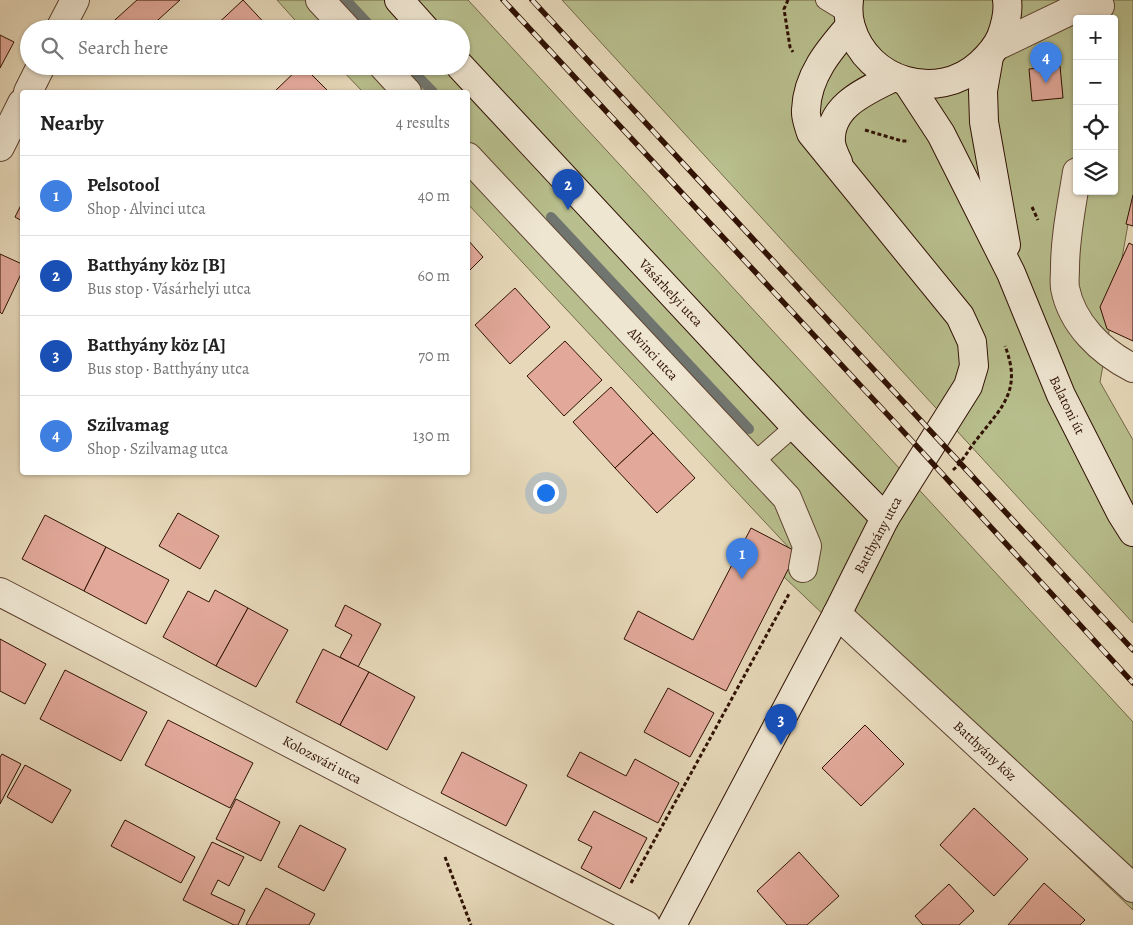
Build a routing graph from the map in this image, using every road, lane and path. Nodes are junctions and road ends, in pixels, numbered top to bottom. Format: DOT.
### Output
graph roads {
  1 [pos="75,0"];
  2 [pos="320,0"];
  3 [pos="399,0"];
  4 [pos="825,0"];
  5 [pos="1007,0"];
  6 [pos="1088,6"];
  7 [pos="849,13"];
  8 [pos="65,20"];
  9 [pos="339,20"];
  10 [pos="417,20"];
  11 [pos="993,51"];
  12 [pos="36,75"];
  13 [pos="391,75"];
  14 [pos="468,75"];
  15 [pos="900,80"];
  16 [pos="29,90"];
  17 [pos="405,90"];
  18 [pos="20,107"];
  19 [pos="838,113"];
  20 [pos="918,141"];
  21 [pos="0,147"];
  22 [pos="470,159"];
  23 [pos="839,166"];
  24 [pos="1074,195"];
  25 [pos="1031,204"];
  26 [pos="1065,252"];
  27 [pos="1011,273"];
  28 [pos="1004,344"];
  29 [pos="1133,368"];
  30 [pos="1011,386"];
  31 [pos="794,426"];
  32 [pos="754,462"];
  33 [pos="885,518"];
  34 [pos="1133,532"];
  35 [pos="803,568"];
  36 [pos="0,592"];
  37 [pos="837,614"];
  38 [pos="428,815"];
  39 [pos="1133,888"];
  40 [pos="616,910"];
  41 [pos="471,925"];
  42 [pos="646,925"];
  43 [pos="672,925"];
  1 -- 8 [label="street"];
  2 -- 9 [label="street"];
  3 -- 10 [label="street"];
  4 -- 7 [label="lane"];
  5 -- 11 [label="street, Balatoni út"];
  6 -- 11 [label="street"];
  7 -- 15 [label="street"];
  7 -- 23 [label="street, Batthyány utca"];
  11 -- 15 [label="street"];
  11 -- 27 [label="street, Balatoni út"];
  12 -- 16 [label="street"];
  13 -- 17 [label="street"];
  14 -- 31 [label="street, Vásárhelyi utca"];
  15 -- 19 [label="street"];
  15 -- 27 [label="street, Balatoni út"];
  18 -- 21 [label="street"];
  19 -- 20 [label="path"];
  19 -- 23 [label="street, Batthyány utca"];
  22 -- 32 [label="street, Alvinci utca"];
  23 -- 33 [label="street, Batthyány utca"];
  24 -- 26 [label="street"];
  25 -- 26 [label="path"];
  26 -- 29 [label="street"];
  27 -- 34 [label="street, Balatoni út"];
  28 -- 30 [label="path"];
  31 -- 32 [label="lane"];
  31 -- 33 [label="street, Vásárhelyi utca"];
  32 -- 35 [label="street, Alvinci utca"];
  33 -- 37 [label="street, Batthyány utca"];
  35 -- 40 [label="path"];
  36 -- 38 [label="street, Kolozsvári utca"];
  37 -- 39 [label="street, Batthyány köz"];
  37 -- 43 [label="street, Batthyány utca"];
  38 -- 40 [label="street, Kolozsvári utca"];
  38 -- 41 [label="path"];
  40 -- 42 [label="street, Kolozsvári utca"];
}
